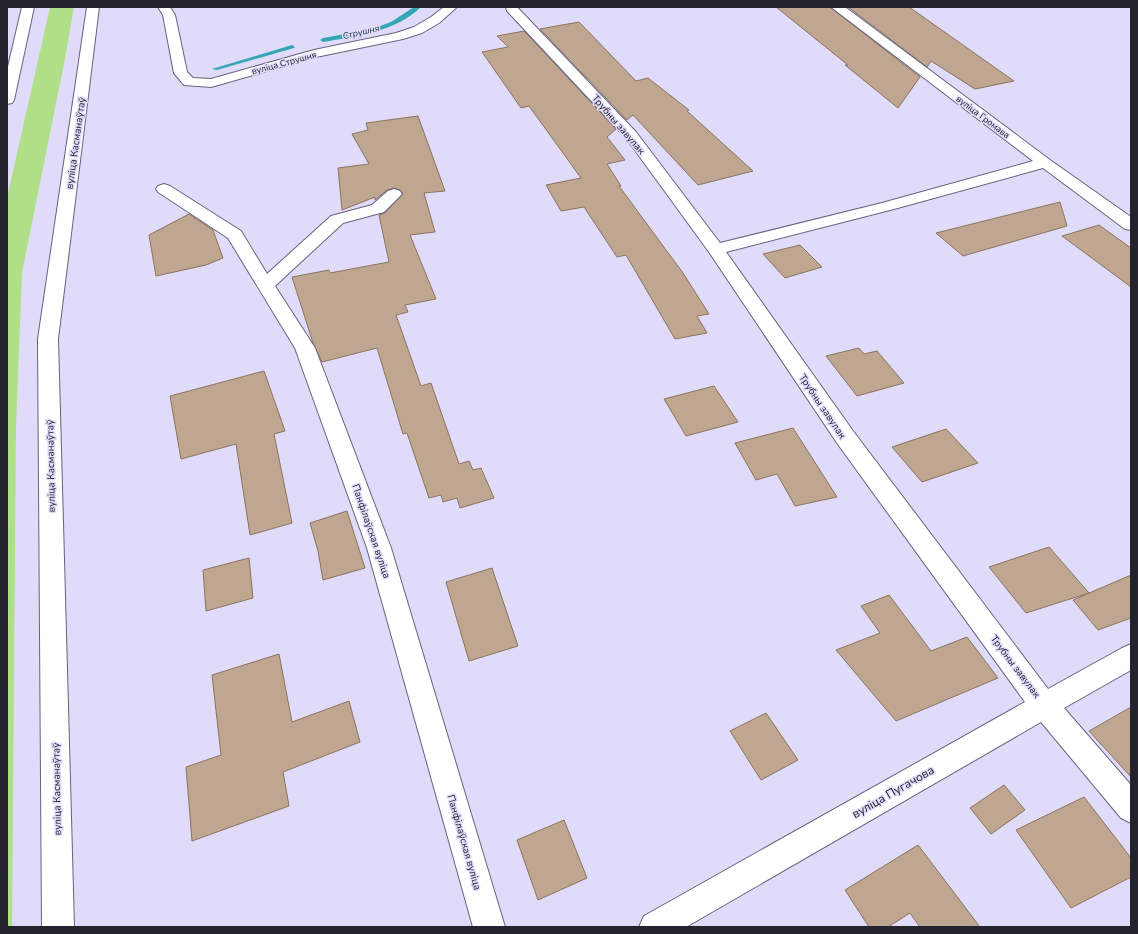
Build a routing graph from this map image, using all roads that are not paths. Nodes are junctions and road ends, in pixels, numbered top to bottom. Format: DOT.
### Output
graph roads {
  1 [pos="28,7"];
  2 [pos="93,7"];
  3 [pos="164,7"];
  4 [pos="451,7"];
  5 [pos="837,7"];
  6 [pos="511,8"];
  7 [pos="7,97"];
  8 [pos="1045,163"];
  9 [pos="164,189"];
  10 [pos="394,194"];
  11 [pos="1131,225"];
  12 [pos="716,249"];
  13 [pos="265,285"];
  14 [pos="1131,656"];
  15 [pos="1045,706"];
  16 [pos="1131,808"];
  17 [pos="58,927"];
  18 [pos="489,927"];
  19 [pos="655,927"];
  1 -- 7 [label="street"];
  2 -- 17 [label="street, вуліца Касманаўтаў"];
  3 -- 4 [label="street, вуліца Струшня"];
  5 -- 8 [label="street, вуліца Громава"];
  6 -- 12 [label="street, Трубны завулак"];
  8 -- 11 [label="street, вуліца Громава"];
  8 -- 12 [label="street"];
  9 -- 13 [label="street, Панфілаўская вуліца"];
  10 -- 13 [label="street"];
  12 -- 15 [label="street, Трубны завулак"];
  13 -- 18 [label="street, Панфілаўская вуліца"];
  14 -- 15 [label="street, вуліца Пугачова"];
  15 -- 16 [label="street, Трубны завулак"];
  15 -- 19 [label="street, вуліца Пугачова"];
}
